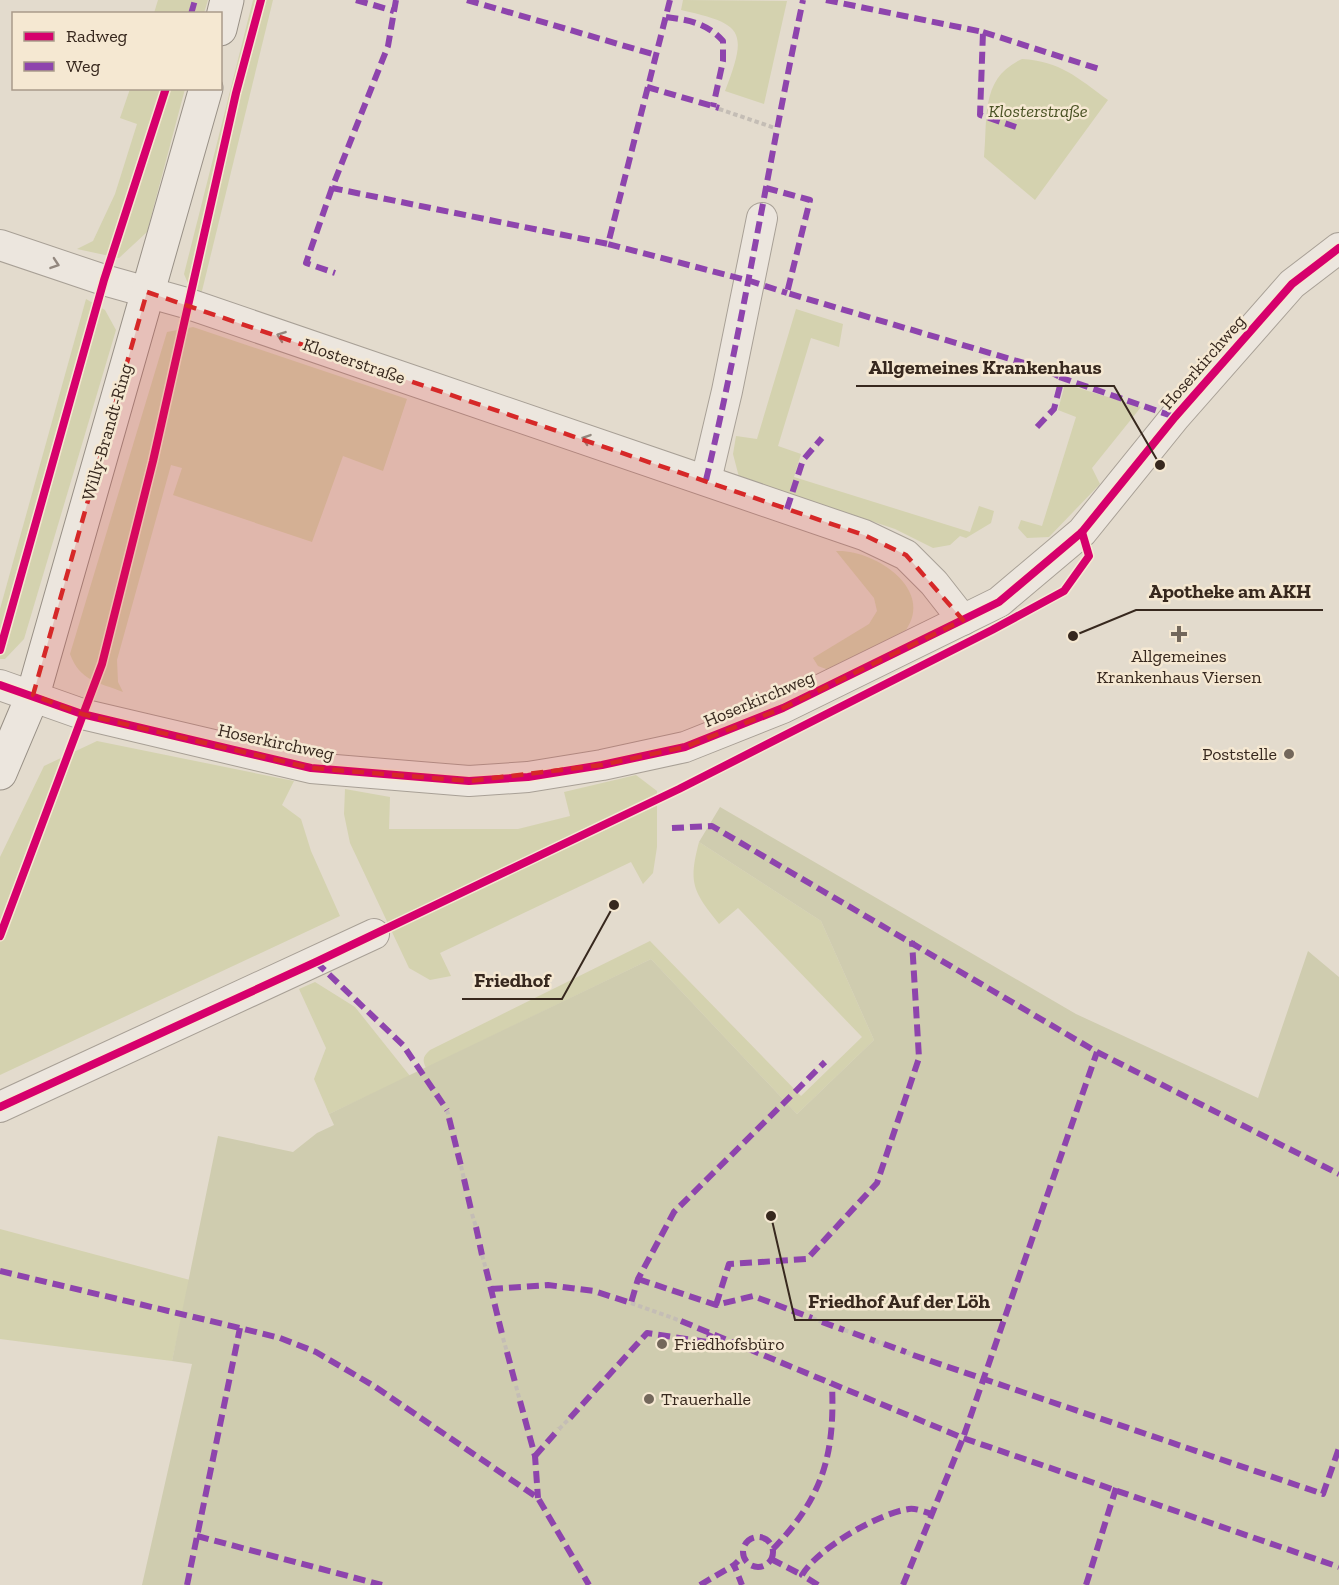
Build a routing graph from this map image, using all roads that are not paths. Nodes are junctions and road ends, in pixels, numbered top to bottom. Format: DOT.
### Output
graph roads {
  1 [pos="227,0"];
  2 [pos="222,21"];
  3 [pos="205,90"];
  4 [pos="762,218"];
  5 [pos="0,245"];
  6 [pos="1339,248"];
  7 [pos="147,292"];
  8 [pos="706,480"];
  9 [pos="963,620"];
  10 [pos="0,685"];
  11 [pos="33,695"];
  12 [pos="0,773"];
  13 [pos="374,934"];
  14 [pos="0,1107"];
  1 -- 2 [label="main road"];
  3 -- 7 [label="main road, Willy-Brandt-Ring"];
  4 -- 8 [label="street"];
  5 -- 7 [label="street, Klosterstraße, one-way"];
  6 -- 9 [label="street, Hoserkirchweg"];
  8 -- 7 [label="street, Klosterstraße, one-way"];
  7 -- 11 [label="main road, Willy-Brandt-Ring"];
  8 -- 9 [label="street, Klosterstraße"];
  9 -- 11 [label="street, Hoserkirchweg"];
  10 -- 11 [label="street, Hoserkirchweg"];
  11 -- 12 [label="main road, Willy-Brandt-Ring"];
  13 -- 14 [label="street"];
}
